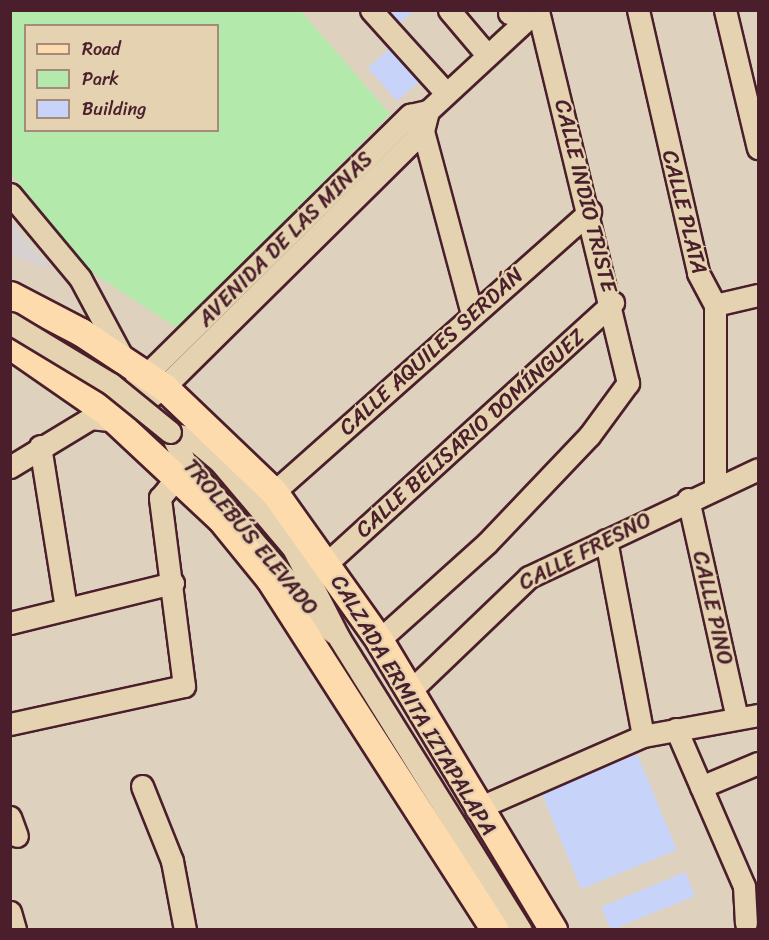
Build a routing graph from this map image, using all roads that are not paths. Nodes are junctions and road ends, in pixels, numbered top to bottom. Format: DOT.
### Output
graph roads {
  1 [pos="371,10"];
  2 [pos="449,10"];
  3 [pos="537,10"];
  4 [pos="638,10"];
  5 [pos="725,10"];
  6 [pos="487,55"];
  7 [pos="446,93"];
  8 [pos="420,119"];
  9 [pos="759,148"];
  10 [pos="10,194"];
  11 [pos="590,211"];
  12 [pos="10,294"];
  13 [pos="759,295"];
  14 [pos="613,303"];
  15 [pos="715,304"];
  16 [pos="472,314"];
  17 [pos="10,323"];
  18 [pos="10,345"];
  19 [pos="124,360"];
  20 [pos="155,381"];
  21 [pos="104,416"];
  22 [pos="40,446"];
  23 [pos="10,467"];
  24 [pos="759,469"];
  25 [pos="178,476"];
  26 [pos="715,486"];
  27 [pos="274,492"];
  28 [pos="688,499"];
  29 [pos="606,540"];
  30 [pos="327,563"];
  31 [pos="173,584"];
  32 [pos="66,609"];
  33 [pos="10,623"];
  34 [pos="379,640"];
  35 [pos="410,692"];
  36 [pos="759,715"];
  37 [pos="737,718"];
  38 [pos="10,724"];
  39 [pos="676,729"];
  40 [pos="643,736"];
  41 [pos="759,763"];
  42 [pos="142,786"];
  43 [pos="700,787"];
  44 [pos="476,809"];
  45 [pos="10,912"];
  46 [pos="746,923"];
  47 [pos="15,930"];
  48 [pos="185,930"];
  49 [pos="495,930"];
  50 [pos="521,930"];
  51 [pos="553,930"];
  1 -- 7 [label="street"];
  2 -- 6 [label="street"];
  3 -- 6 [label="street, AVENIDA DE LAS MINAS"];
  3 -- 11 [label="street, CALLE INDIO TRISTE"];
  4 -- 15 [label="street, CALLE PLATA"];
  5 -- 9 [label="street"];
  6 -- 7 [label="street, AVENIDA DE LAS MINAS"];
  7 -- 8 [label="street, AVENIDA DE LAS MINAS"];
  8 -- 16 [label="street"];
  8 -- 20 [label="street, AVENIDA DE LAS MINAS"];
  10 -- 19 [label="street"];
  11 -- 14 [label="street, CALLE INDIO TRISTE"];
  11 -- 16 [label="street, CALLE AQUILES SERDÁN"];
  12 -- 19 [label="main road, CALZADA ERMITA IZTAPALAPA"];
  13 -- 15 [label="street"];
  14 -- 30 [label="street, CALLE BELISARIO DOMÍNGUEZ"];
  14 -- 34 [label="street, CALLE INDIO TRISTE"];
  15 -- 26 [label="street, CALLE PLATA"];
  16 -- 27 [label="street, CALLE AQUILES SERDÁN"];
  17 -- 50 [label="street, TROLEBÚS ELEVADO, bridge"];
  18 -- 21 [label="main road"];
  19 -- 20 [label="main road, CALZADA ERMITA IZTAPALAPA"];
  20 -- 21 [label="street, AVENIDA DE LAS MINAS"];
  20 -- 27 [label="main road, CALZADA ERMITA IZTAPALAPA"];
  21 -- 22 [label="street, AVENIDA DE LAS MINAS"];
  21 -- 25 [label="main road"];
  22 -- 23 [label="street, AVENIDA DE LAS MINAS"];
  22 -- 32 [label="street"];
  24 -- 26 [label="street, CALLE FRESNO"];
  25 -- 31 [label="street"];
  25 -- 49 [label="main road"];
  26 -- 28 [label="street, CALLE FRESNO"];
  27 -- 30 [label="main road, CALZADA ERMITA IZTAPALAPA"];
  28 -- 29 [label="street, CALLE FRESNO"];
  28 -- 37 [label="street, CALLE PINO"];
  29 -- 35 [label="street, CALLE FRESNO"];
  29 -- 40 [label="street"];
  30 -- 34 [label="main road, CALZADA ERMITA IZTAPALAPA"];
  31 -- 32 [label="street"];
  31 -- 38 [label="street"];
  32 -- 33 [label="street"];
  34 -- 35 [label="main road, CALZADA ERMITA IZTAPALAPA"];
  35 -- 44 [label="main road, CALZADA ERMITA IZTAPALAPA"];
  36 -- 37 [label="street"];
  37 -- 39 [label="street"];
  39 -- 40 [label="street"];
  39 -- 43 [label="street"];
  40 -- 44 [label="street"];
  41 -- 43 [label="street"];
  42 -- 48 [label="street"];
  43 -- 46 [label="street"];
  44 -- 51 [label="main road, CALZADA ERMITA IZTAPALAPA"];
  45 -- 47 [label="street"];
}
